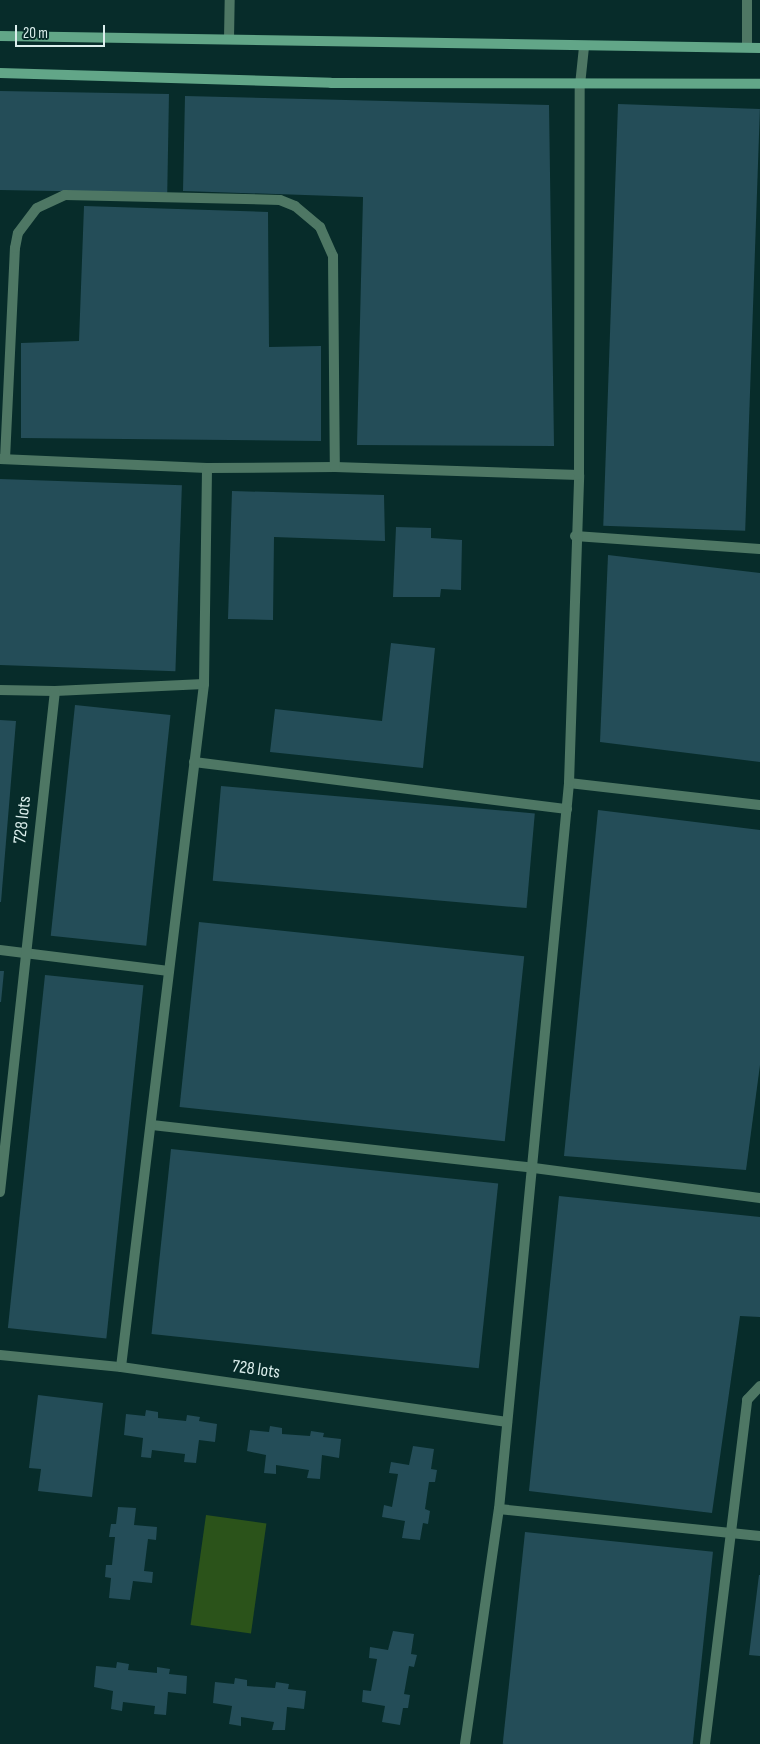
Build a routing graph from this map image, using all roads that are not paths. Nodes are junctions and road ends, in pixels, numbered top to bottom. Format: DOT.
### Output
graph roads {
  1 [pos="230,0"];
  2 [pos="746,0"];
  3 [pos="0,36"];
  4 [pos="229,39"];
  5 [pos="584,47"];
  6 [pos="747,47"];
  7 [pos="760,48"];
  8 [pos="0,73"];
  9 [pos="760,84"];
  10 [pos="580,85"];
  11 [pos="3,459"];
  12 [pos="335,467"];
  13 [pos="207,468"];
  14 [pos="578,475"];
  15 [pos="575,536"];
  16 [pos="760,549"];
  17 [pos="204,684"];
  18 [pos="0,690"];
  19 [pos="55,691"];
  20 [pos="194,762"];
  21 [pos="569,783"];
  22 [pos="760,805"];
  23 [pos="567,809"];
  24 [pos="0,950"];
  25 [pos="27,952"];
  26 [pos="169,971"];
  27 [pos="152,1125"];
  28 [pos="534,1168"];
  29 [pos="0,1192"];
  30 [pos="760,1198"];
  31 [pos="0,1354"];
  32 [pos="121,1367"];
  33 [pos="760,1386"];
  34 [pos="507,1422"];
  35 [pos="498,1509"];
  36 [pos="731,1533"];
  37 [pos="760,1536"];
  38 [pos="465,1744"];
  39 [pos="705,1744"];
  1 -- 4 [label="street"];
  2 -- 6 [label="street"];
  3 -- 4 [label="main road"];
  4 -- 5 [label="main road"];
  5 -- 6 [label="main road"];
  5 -- 10 [label="street"];
  6 -- 7 [label="main road"];
  8 -- 10 [label="main road"];
  9 -- 10 [label="main road"];
  10 -- 14 [label="street"];
  11 -- 12 [label="street"];
  11 -- 13 [label="street"];
  12 -- 13 [label="street"];
  12 -- 14 [label="street"];
  13 -- 17 [label="street"];
  14 -- 15 [label="street"];
  15 -- 16 [label="street"];
  15 -- 21 [label="street"];
  17 -- 19 [label="street"];
  17 -- 20 [label="street"];
  18 -- 19 [label="street"];
  19 -- 25 [label="street, 728 lots"];
  20 -- 23 [label="street"];
  20 -- 26 [label="street"];
  21 -- 22 [label="street"];
  21 -- 23 [label="street"];
  23 -- 28 [label="street"];
  24 -- 25 [label="street"];
  25 -- 26 [label="street"];
  25 -- 29 [label="street, 728 lots"];
  26 -- 27 [label="street"];
  27 -- 28 [label="street"];
  27 -- 32 [label="street"];
  28 -- 30 [label="street"];
  28 -- 34 [label="street"];
  31 -- 32 [label="street, 728 lots"];
  32 -- 34 [label="street, 728 lots"];
  33 -- 36 [label="street"];
  34 -- 35 [label="street"];
  35 -- 36 [label="street"];
  35 -- 38 [label="street"];
  36 -- 37 [label="street"];
  36 -- 39 [label="street"];
}
